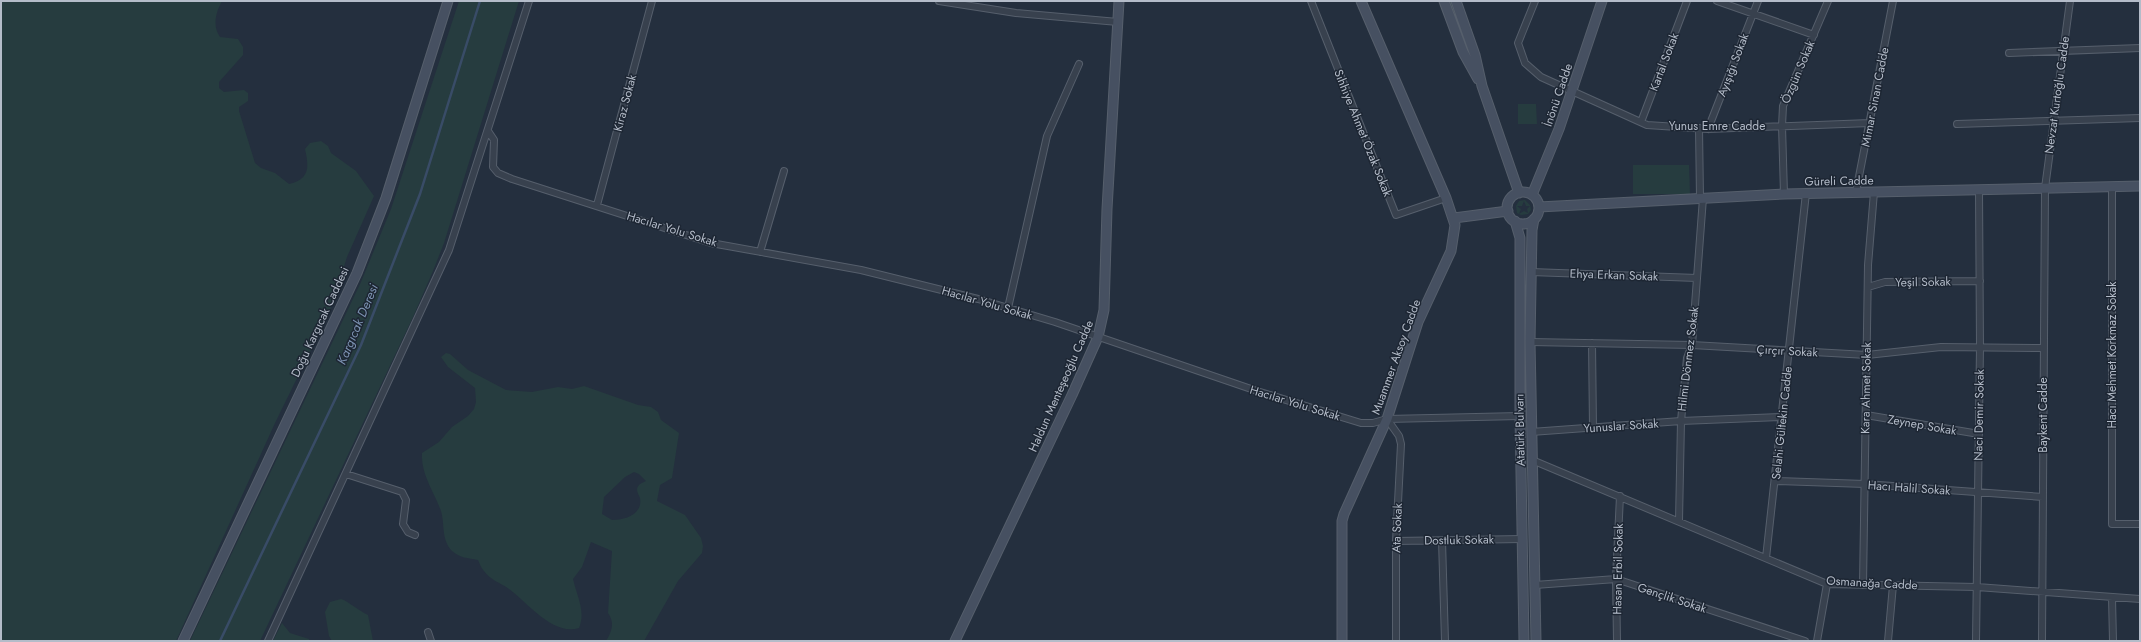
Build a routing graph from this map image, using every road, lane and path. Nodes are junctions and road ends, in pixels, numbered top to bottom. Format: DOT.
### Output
graph roads {
  1 [pos="448,1"];
  2 [pos="528,1"];
  3 [pos="652,1"];
  4 [pos="939,1"];
  5 [pos="1119,1"];
  6 [pos="1311,1"];
  7 [pos="1361,1"];
  8 [pos="1444,1"];
  9 [pos="1456,1"];
  10 [pos="1535,1"];
  11 [pos="1602,1"];
  12 [pos="1687,1"];
  13 [pos="1717,1"];
  14 [pos="1758,1"];
  15 [pos="1828,1"];
  16 [pos="1893,1"];
  17 [pos="2070,1"];
  18 [pos="1753,12"];
  19 [pos="1118,22"];
  20 [pos="1814,35"];
  21 [pos="2140,48"];
  22 [pos="2063,51"];
  23 [pos="2009,53"];
  24 [pos="1079,64"];
  25 [pos="1482,86"];
  26 [pos="1571,92"];
  27 [pos="2140,118"];
  28 [pos="2054,121"];
  29 [pos="1641,122"];
  30 [pos="1870,123"];
  31 [pos="1958,124"];
  32 [pos="1782,126"];
  33 [pos="1699,128"];
  34 [pos="1708,128"];
  35 [pos="488,131"];
  36 [pos="784,171"];
  37 [pos="2112,186"];
  38 [pos="2140,186"];
  39 [pos="2045,188"];
  40 [pos="1979,190"];
  41 [pos="1856,192"];
  42 [pos="1874,192"];
  43 [pos="1519,193"];
  44 [pos="1806,193"];
  45 [pos="1784,194"];
  46 [pos="1532,195"];
  47 [pos="1446,198"];
  48 [pos="1702,198"];
  49 [pos="597,205"];
  50 [pos="1539,207"];
  51 [pos="1508,211"];
  52 [pos="1454,218"];
  53 [pos="1534,219"];
  54 [pos="1515,221"];
  55 [pos="760,252"];
  56 [pos="1532,272"];
  57 [pos="1697,278"];
  58 [pos="1980,281"];
  59 [pos="1868,287"];
  60 [pos="1008,308"];
  61 [pos="1098,337"];
  62 [pos="1530,342"];
  63 [pos="1592,343"];
  64 [pos="1692,345"];
  65 [pos="1980,348"];
  66 [pos="2044,348"];
  67 [pos="1789,352"];
  68 [pos="1867,355"];
  69 [pos="1866,415"];
  70 [pos="1520,416"];
  71 [pos="1782,417"];
  72 [pos="1387,419"];
  73 [pos="1681,421"];
  74 [pos="1594,428"];
  75 [pos="1531,432"];
  76 [pos="1979,434"];
  77 [pos="1532,460"];
  78 [pos="346,474"];
  79 [pos="1776,481"];
  80 [pos="1865,484"];
  81 [pos="1978,492"];
  82 [pos="1620,496"];
  83 [pos="2043,497"];
  84 [pos="1679,521"];
  85 [pos="2140,524"];
  86 [pos="415,535"];
  87 [pos="1522,539"];
  88 [pos="1442,540"];
  89 [pos="1396,542"];
  90 [pos="1766,558"];
  91 [pos="1616,580"];
  92 [pos="1535,584"];
  93 [pos="1827,584"];
  94 [pos="1863,585"];
  95 [pos="1893,585"];
  96 [pos="1977,587"];
  97 [pos="2042,591"];
  98 [pos="2112,598"];
  99 [pos="2140,599"];
  100 [pos="428,632"];
  101 [pos="183,641"];
  102 [pos="268,641"];
  103 [pos="431,641"];
  104 [pos="956,641"];
  105 [pos="1342,641"];
  106 [pos="1396,641"];
  107 [pos="1445,641"];
  108 [pos="1524,641"];
  109 [pos="1536,641"];
  110 [pos="1617,641"];
  111 [pos="1805,641"];
  112 [pos="1817,641"];
  113 [pos="1888,641"];
  114 [pos="1976,641"];
  115 [pos="2042,641"];
  116 [pos="2113,641"];
  1 -- 101 [label="street, Doğu Kargıcak Caddesi"];
  2 -- 35 [label="street"];
  3 -- 49 [label="street, Kiraz Sokak"];
  4 -- 19 [label="street"];
  5 -- 19 [label="street, Haldun Menteşeoğlu Cadde"];
  6 -- 47 [label="street, Sıhhiye Ahmet Özak Sokak"];
  7 -- 47 [label="street, Muammer Aksoy Cadde"];
  8 -- 25 [label="street"];
  9 -- 25 [label="street"];
  10 -- 26 [label="street, Yunus Emre Cadde"];
  11 -- 26 [label="street, İnönü Cadde"];
  12 -- 29 [label="street, Kartal Sokak"];
  13 -- 18 [label="street"];
  14 -- 18 [label="street, Ayışığı Sokak"];
  15 -- 20 [label="street, Özgün Sokak"];
  16 -- 30 [label="street, Mimar Sinan Cadde"];
  17 -- 22 [label="street, Nevzat Kurtoğlu Cadde"];
  18 -- 20 [label="street"];
  18 -- 34 [label="street, Ayışığı Sokak"];
  19 -- 61 [label="street, Haldun Menteşeoğlu Cadde"];
  20 -- 32 [label="street, Özgün Sokak"];
  21 -- 22 [label="street"];
  22 -- 23 [label="street"];
  22 -- 28 [label="street, Nevzat Kurtoğlu Cadde"];
  24 -- 60 [label="street"];
  25 -- 43 [label="street"];
  26 -- 29 [label="street, Yunus Emre Cadde"];
  26 -- 46 [label="street, İnönü Cadde"];
  27 -- 28 [label="street"];
  28 -- 31 [label="street"];
  28 -- 39 [label="street, Nevzat Kurtoğlu Cadde"];
  29 -- 33 [label="street, Yunus Emre Cadde"];
  30 -- 32 [label="street, Yunus Emre Cadde"];
  30 -- 41 [label="street, Mimar Sinan Cadde"];
  32 -- 34 [label="street, Yunus Emre Cadde"];
  32 -- 45 [label="street, Özgün Sokak"];
  33 -- 34 [label="street, Yunus Emre Cadde"];
  33 -- 48 [label="street"];
  35 -- 49 [label="street, Hacılar Yolu Sokak"];
  35 -- 78 [label="street"];
  36 -- 55 [label="street"];
  37 -- 38 [label="street, Güreli Cadde"];
  37 -- 39 [label="street, Güreli Cadde"];
  37 -- 85 [label="street, Hacı Mehmet Korkmaz Sokak"];
  39 -- 40 [label="street, Güreli Cadde"];
  39 -- 66 [label="street, Baykent Cadde"];
  40 -- 42 [label="street, Güreli Cadde"];
  40 -- 58 [label="street, Naci Demir Sokak"];
  41 -- 42 [label="street, Güreli Cadde"];
  41 -- 44 [label="street, Güreli Cadde"];
  42 -- 59 [label="street, Kara Ahmet Sokak"];
  43 -- 46 [label="street"];
  43 -- 51 [label="street"];
  44 -- 45 [label="street, Güreli Cadde"];
  44 -- 67 [label="street, Selahi Gültekin Cadde"];
  45 -- 48 [label="street, Güreli Cadde"];
  46 -- 50 [label="street"];
  47 -- 52 [label="street, Muammer Aksoy Cadde"];
  48 -- 50 [label="street, Güreli Cadde"];
  48 -- 57 [label="street, Hilmi Dönmez Sokak"];
  49 -- 55 [label="street, Hacılar Yolu Sokak"];
  50 -- 53 [label="street"];
  51 -- 52 [label="street"];
  51 -- 54 [label="street"];
  52 -- 72 [label="street, Muammer Aksoy Cadde"];
  53 -- 54 [label="street"];
  53 -- 56 [label="street, Atatürk Bulvarı"];
  54 -- 70 [label="street, Atatürk Bulvarı"];
  55 -- 60 [label="street, Hacılar Yolu Sokak"];
  56 -- 57 [label="street, Ehya Erkan Sokak"];
  56 -- 62 [label="street, Atatürk Bulvarı"];
  57 -- 64 [label="street, Hilmi Dönmez Sokak"];
  58 -- 59 [label="street, Yeşil Sokak"];
  58 -- 65 [label="street, Naci Demir Sokak"];
  59 -- 68 [label="street, Kara Ahmet Sokak"];
  60 -- 61 [label="street, Hacılar Yolu Sokak"];
  61 -- 72 [label="street, Hacılar Yolu Sokak"];
  61 -- 104 [label="street, Haldun Menteşeoğlu Cadde"];
  62 -- 63 [label="street, Çırçır Sokak"];
  62 -- 75 [label="street, Atatürk Bulvarı"];
  63 -- 64 [label="street, Çırçır Sokak"];
  63 -- 74 [label="street"];
  64 -- 67 [label="street, Çırçır Sokak"];
  64 -- 73 [label="street, Hilmi Dönmez Sokak"];
  65 -- 66 [label="street, Çırçır Sokak"];
  65 -- 68 [label="street, Çırçır Sokak"];
  65 -- 76 [label="street, Naci Demir Sokak"];
  66 -- 83 [label="street, Baykent Cadde"];
  67 -- 68 [label="street, Çırçır Sokak"];
  67 -- 71 [label="street, Selahi Gültekin Cadde"];
  68 -- 69 [label="street, Kara Ahmet Sokak"];
  69 -- 76 [label="street, Zeynep Sokak"];
  69 -- 80 [label="street, Kara Ahmet Sokak"];
  70 -- 72 [label="street, Hacılar Yolu Sokak"];
  70 -- 87 [label="street, Atatürk Bulvarı"];
  71 -- 73 [label="street, Yunuslar Sokak"];
  71 -- 79 [label="street, Selahi Gültekin Cadde"];
  72 -- 89 [label="street, Ata Sokak"];
  72 -- 105 [label="street, Muammer Aksoy Cadde"];
  73 -- 74 [label="street, Yunuslar Sokak"];
  73 -- 84 [label="street, Hilmi Dönmez Sokak"];
  74 -- 75 [label="street, Yunuslar Sokak"];
  75 -- 77 [label="street, Atatürk Bulvarı"];
  76 -- 81 [label="street, Naci Demir Sokak"];
  77 -- 82 [label="street, Osmanağa Cadde"];
  77 -- 92 [label="street, Atatürk Bulvarı"];
  78 -- 86 [label="street"];
  78 -- 102 [label="street"];
  79 -- 80 [label="street, Hacı Halil Sokak"];
  79 -- 90 [label="street, Selahi Gültekin Cadde"];
  80 -- 81 [label="street, Hacı Halil Sokak"];
  80 -- 94 [label="street, Kara Ahmet Sokak"];
  81 -- 83 [label="street, Hacı Halil Sokak"];
  81 -- 96 [label="street, Naci Demir Sokak"];
  82 -- 84 [label="street, Osmanağa Cadde"];
  82 -- 91 [label="street, Hasan Erbil Sokak"];
  83 -- 97 [label="street, Baykent Cadde"];
  84 -- 90 [label="street, Osmanağa Cadde"];
  87 -- 88 [label="street, Dostluk Sokak"];
  87 -- 108 [label="street, Atatürk Bulvarı"];
  88 -- 89 [label="street, Dostluk Sokak"];
  88 -- 107 [label="street"];
  89 -- 106 [label="street, Ata Sokak"];
  90 -- 93 [label="street, Osmanağa Cadde"];
  91 -- 92 [label="street, Gençlik Sokak"];
  91 -- 110 [label="street, Hasan Erbil Sokak"];
  91 -- 111 [label="street, Gençlik Sokak"];
  92 -- 109 [label="street, Atatürk Bulvarı"];
  93 -- 94 [label="street, Osmanağa Cadde"];
  93 -- 112 [label="street"];
  94 -- 95 [label="street, Osmanağa Cadde"];
  95 -- 96 [label="street, Osmanağa Cadde"];
  95 -- 113 [label="street"];
  96 -- 97 [label="street, Osmanağa Cadde"];
  96 -- 114 [label="street, Naci Demir Sokak"];
  97 -- 98 [label="street, Osmanağa Cadde"];
  97 -- 115 [label="street, Baykent Cadde"];
  98 -- 99 [label="street, Osmanağa Cadde"];
  98 -- 116 [label="street"];
  100 -- 103 [label="street"];
}
